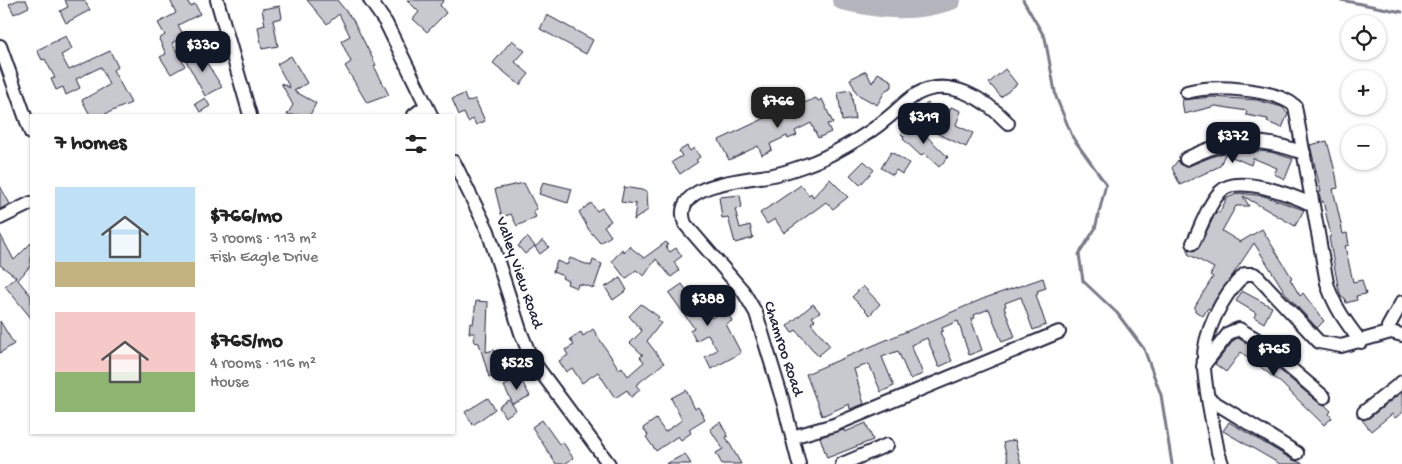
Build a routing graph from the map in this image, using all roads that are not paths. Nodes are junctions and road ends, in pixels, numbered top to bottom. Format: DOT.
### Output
graph roads {
  1 [pos="218,0"];
  2 [pos="370,0"];
  3 [pos="0,46"];
  4 [pos="1187,92"];
  5 [pos="428,111"];
  6 [pos="250,114"];
  7 [pos="1008,123"];
  8 [pos="30,130"];
  9 [pos="1304,153"];
  10 [pos="1186,159"];
  11 [pos="455,164"];
  12 [pos="30,203"];
  13 [pos="1313,205"];
  14 [pos="0,218"];
  15 [pos="1194,243"];
  16 [pos="1402,302"];
  17 [pos="1059,332"];
  18 [pos="1396,333"];
  19 [pos="1361,342"];
  20 [pos="1204,366"];
  21 [pos="1402,382"];
  22 [pos="1324,397"];
  23 [pos="1209,400"];
  24 [pos="1364,412"];
  25 [pos="792,437"];
  26 [pos="887,445"];
  27 [pos="1297,453"];
  28 [pos="609,464"];
  29 [pos="799,464"];
  30 [pos="842,464"];
  31 [pos="1222,464"];
  1 -- 6 [label="street"];
  2 -- 5 [label="street"];
  3 -- 8 [label="street"];
  4 -- 9 [label="street"];
  7 -- 25 [label="street, Chamroo Road"];
  9 -- 10 [label="street"];
  9 -- 13 [label="street"];
  11 -- 28 [label="street, Valley View Road"];
  12 -- 14 [label="street"];
  13 -- 15 [label="street"];
  13 -- 19 [label="street"];
  16 -- 18 [label="street"];
  17 -- 25 [label="street"];
  18 -- 19 [label="street"];
  19 -- 20 [label="street"];
  20 -- 22 [label="street"];
  20 -- 23 [label="street"];
  21 -- 24 [label="street"];
  23 -- 27 [label="street"];
  23 -- 31 [label="street"];
  25 -- 29 [label="street, Chamroo Road"];
  26 -- 30 [label="street"];
}
